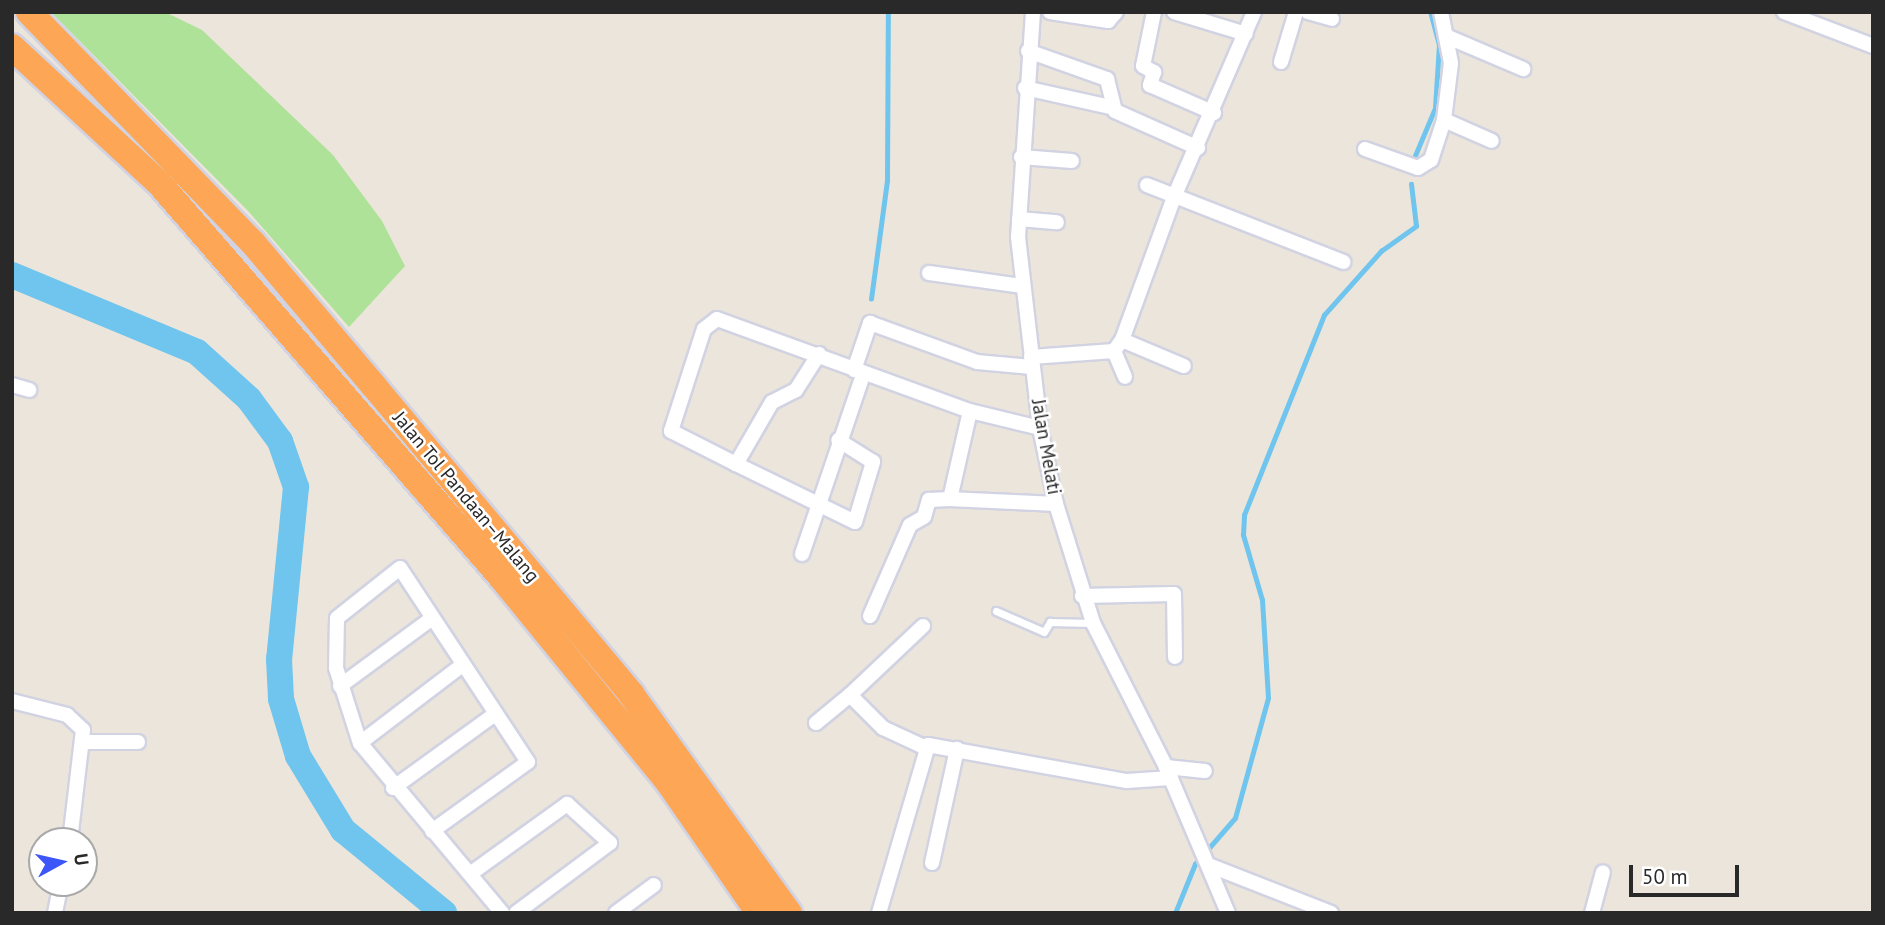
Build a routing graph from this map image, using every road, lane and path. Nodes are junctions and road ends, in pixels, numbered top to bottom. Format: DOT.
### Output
graph roads {
  1 [pos="29,12"];
  2 [pos="1033,12"];
  3 [pos="1050,12"];
  4 [pos="1116,12"];
  5 [pos="1154,12"];
  6 [pos="1174,12"];
  7 [pos="1254,12"];
  8 [pos="1296,12"];
  9 [pos="1308,12"];
  10 [pos="1441,12"];
  11 [pos="1784,12"];
  12 [pos="1332,19"];
  13 [pos="1247,34"];
  14 [pos="1448,37"];
  15 [pos="1873,46"];
  16 [pos="12,47"];
  17 [pos="1028,51"];
  18 [pos="1281,62"];
  19 [pos="1523,69"];
  20 [pos="1025,88"];
  21 [pos="1111,107"];
  22 [pos="1214,113"];
  23 [pos="1444,120"];
  24 [pos="1492,141"];
  25 [pos="1198,148"];
  26 [pos="1365,149"];
  27 [pos="1021,157"];
  28 [pos="1072,161"];
  29 [pos="1147,185"];
  30 [pos="1174,197"];
  31 [pos="1019,219"];
  32 [pos="1057,222"];
  33 [pos="1343,262"];
  34 [pos="929,274"];
  35 [pos="1021,286"];
  36 [pos="1118,345"];
  37 [pos="819,354"];
  38 [pos="1031,362"];
  39 [pos="1184,366"];
  40 [pos="857,368"];
  41 [pos="1125,377"];
  42 [pos="12,385"];
  43 [pos="29,390"];
  44 [pos="970,411"];
  45 [pos="1040,428"];
  46 [pos="838,440"];
  47 [pos="736,464"];
  48 [pos="950,499"];
  49 [pos="1056,504"];
  50 [pos="818,505"];
  51 [pos="802,554"];
  52 [pos="1083,596"];
  53 [pos="996,611"];
  54 [pos="870,616"];
  55 [pos="431,619"];
  56 [pos="1087,624"];
  57 [pos="923,626"];
  58 [pos="1175,657"];
  59 [pos="461,666"];
  60 [pos="340,686"];
  61 [pos="850,695"];
  62 [pos="12,701"];
  63 [pos="494,715"];
  64 [pos="816,723"];
  65 [pos="85,741"];
  66 [pos="138,741"];
  67 [pos="360,743"];
  68 [pos="924,747"];
  69 [pos="957,749"];
  70 [pos="1205,771"];
  71 [pos="1168,772"];
  72 [pos="393,788"];
  73 [pos="72,827"];
  74 [pos="432,831"];
  75 [pos="1206,860"];
  76 [pos="932,863"];
  77 [pos="1603,872"];
  78 [pos="470,874"];
  79 [pos="654,885"];
  80 [pos="502,913"];
  81 [pos="516,913"];
  82 [pos="616,913"];
  83 [pos="759,913"];
  84 [pos="789,913"];
  85 [pos="879,913"];
  86 [pos="1228,913"];
  87 [pos="1331,913"];
  88 [pos="1592,913"];
  1 -- 84 [label="highway, Jalan Tol Pandaan–Malang"];
  2 -- 17 [label="street, Jalan Melati"];
  3 -- 4 [label="street"];
  5 -- 22 [label="street"];
  6 -- 13 [label="street"];
  7 -- 13 [label="street"];
  8 -- 18 [label="street"];
  9 -- 12 [label="street"];
  10 -- 14 [label="street"];
  11 -- 15 [label="street"];
  13 -- 22 [label="street"];
  14 -- 19 [label="street"];
  14 -- 23 [label="street"];
  16 -- 83 [label="highway, Jalan Tol Pandaan–Malang"];
  17 -- 20 [label="street, Jalan Melati"];
  17 -- 21 [label="street"];
  20 -- 21 [label="street"];
  20 -- 27 [label="street, Jalan Melati"];
  21 -- 25 [label="street"];
  22 -- 25 [label="street"];
  23 -- 24 [label="street"];
  23 -- 26 [label="street"];
  25 -- 30 [label="street"];
  27 -- 28 [label="street"];
  27 -- 31 [label="street, Jalan Melati"];
  29 -- 30 [label="street"];
  30 -- 33 [label="street"];
  30 -- 36 [label="street"];
  31 -- 32 [label="street"];
  31 -- 35 [label="street, Jalan Melati"];
  34 -- 35 [label="street"];
  35 -- 38 [label="street, Jalan Melati"];
  36 -- 38 [label="street"];
  36 -- 39 [label="street"];
  36 -- 41 [label="street"];
  37 -- 40 [label="street"];
  37 -- 47 [label="street"];
  37 -- 47 [label="street"];
  38 -- 40 [label="street"];
  38 -- 45 [label="street, Jalan Melati"];
  40 -- 44 [label="street"];
  40 -- 46 [label="street"];
  42 -- 43 [label="street"];
  44 -- 45 [label="street"];
  44 -- 48 [label="street"];
  45 -- 49 [label="street, Jalan Melati"];
  46 -- 50 [label="street"];
  46 -- 50 [label="street"];
  47 -- 50 [label="street"];
  48 -- 49 [label="street"];
  48 -- 54 [label="street"];
  49 -- 52 [label="street, Jalan Melati"];
  50 -- 51 [label="street"];
  52 -- 56 [label="street, Jalan Melati"];
  52 -- 58 [label="street"];
  53 -- 56 [label="lane"];
  55 -- 59 [label="street"];
  55 -- 60 [label="street"];
  55 -- 60 [label="street"];
  56 -- 71 [label="street, Jalan Melati"];
  57 -- 61 [label="street"];
  59 -- 63 [label="street"];
  59 -- 67 [label="street"];
  60 -- 67 [label="street"];
  61 -- 64 [label="street"];
  61 -- 68 [label="street"];
  62 -- 65 [label="street"];
  63 -- 72 [label="street"];
  63 -- 74 [label="street"];
  65 -- 66 [label="street"];
  65 -- 73 [label="street"];
  67 -- 72 [label="street"];
  68 -- 69 [label="street"];
  68 -- 85 [label="street"];
  69 -- 71 [label="street"];
  69 -- 76 [label="street"];
  70 -- 71 [label="street"];
  71 -- 75 [label="street, Jalan Melati"];
  72 -- 74 [label="street"];
  74 -- 78 [label="street"];
  75 -- 86 [label="street, Jalan Melati"];
  75 -- 87 [label="street"];
  77 -- 88 [label="street"];
  78 -- 80 [label="street"];
  78 -- 81 [label="street"];
  79 -- 82 [label="street"];
}
